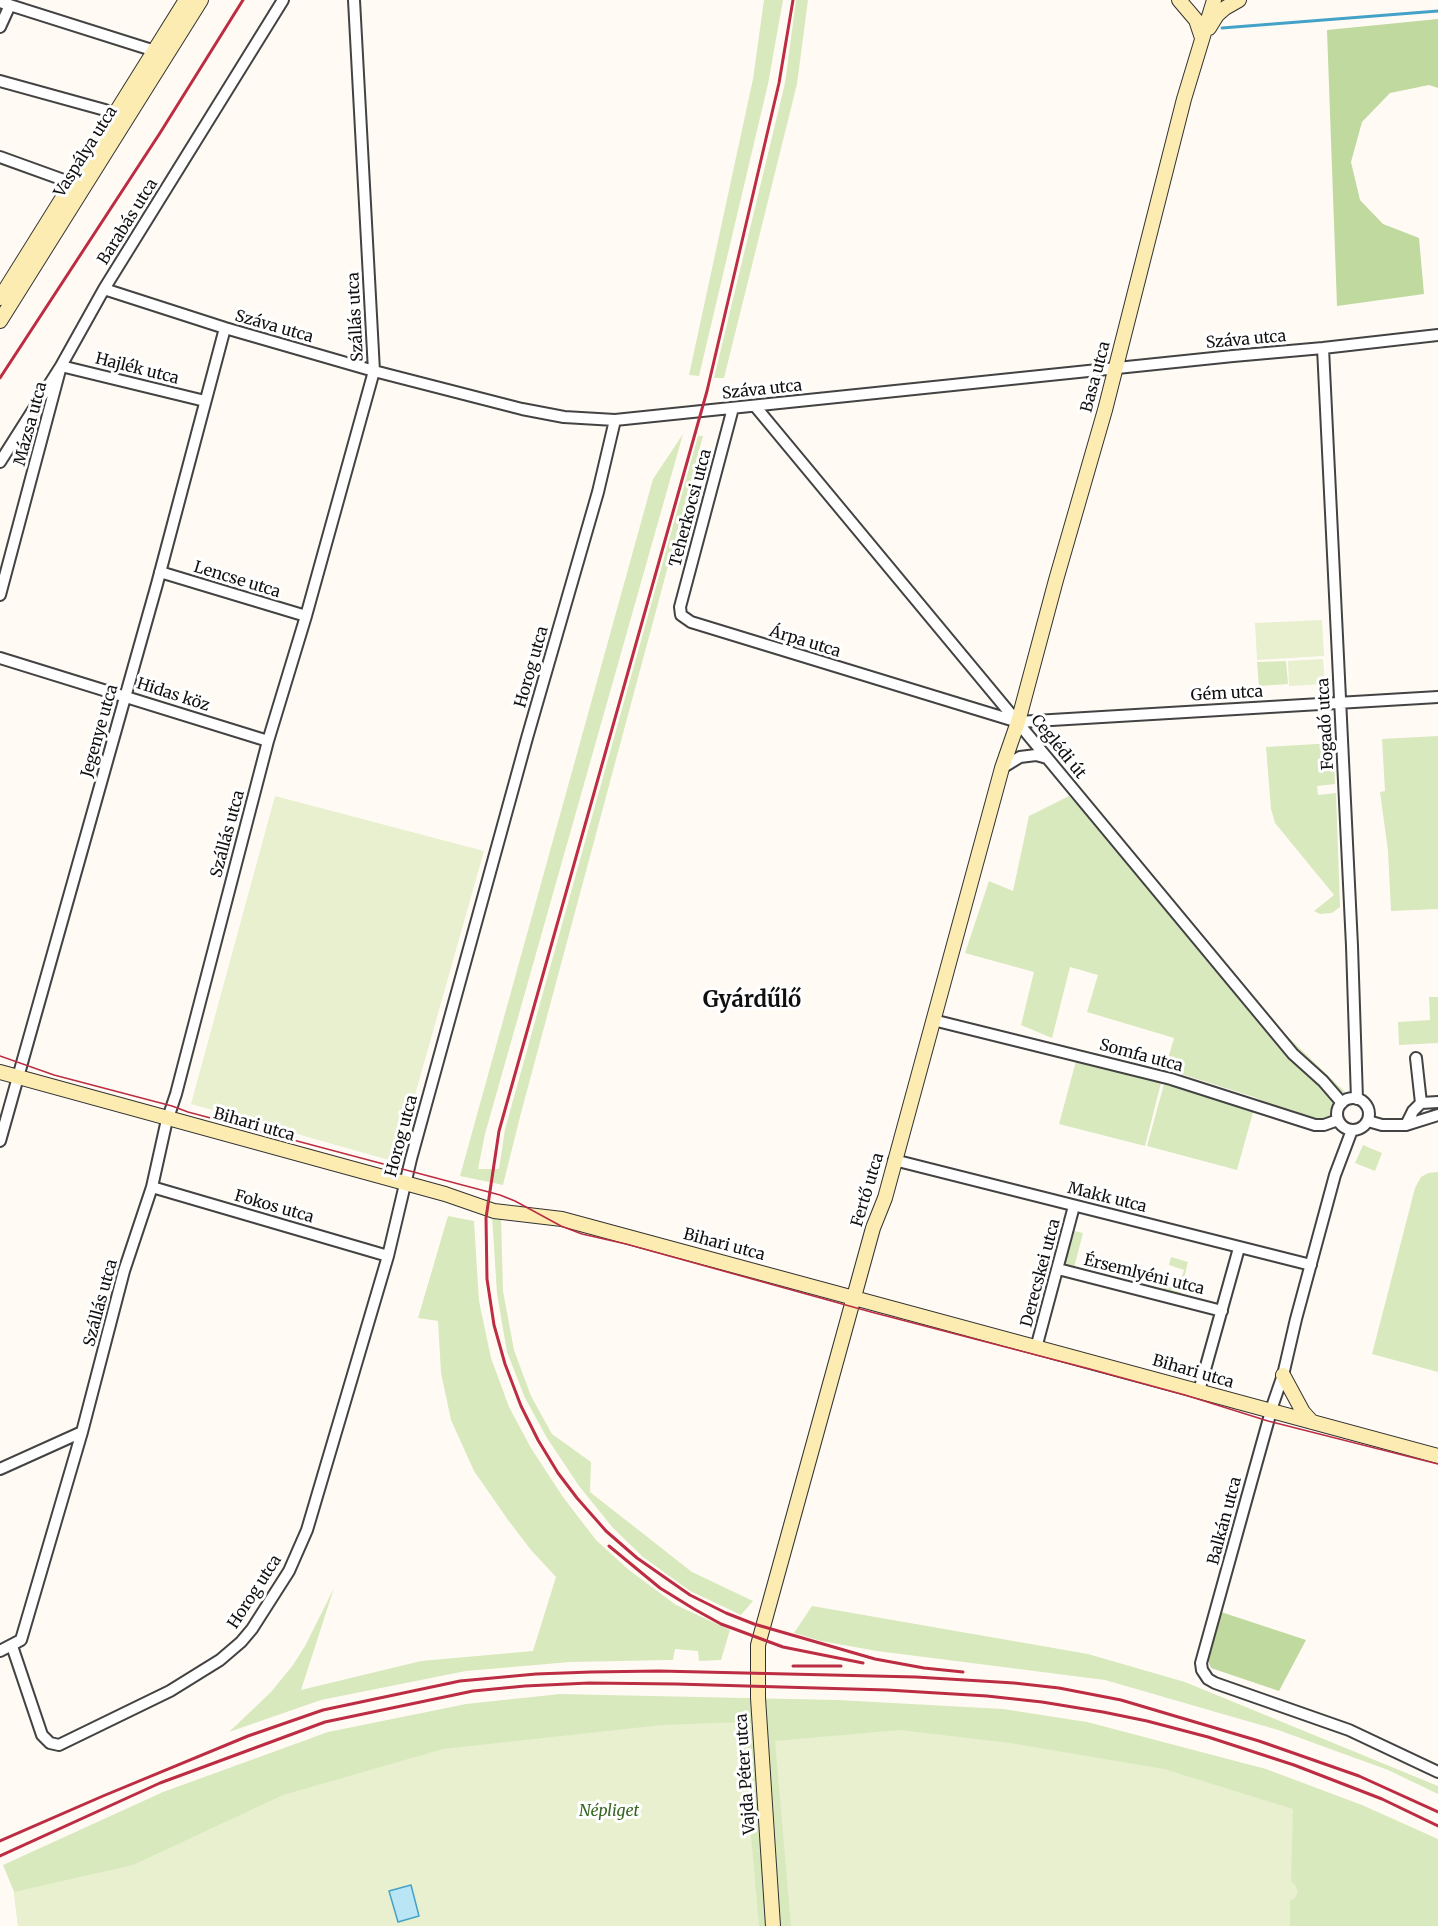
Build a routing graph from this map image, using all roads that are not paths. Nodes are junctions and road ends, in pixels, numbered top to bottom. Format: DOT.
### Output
graph roads {
  1 [pos="186,0"];
  2 [pos="201,0"];
  3 [pos="283,0"];
  4 [pos="354,0"];
  5 [pos="1179,0"];
  6 [pos="1214,0"];
  7 [pos="1239,0"];
  8 [pos="5,3"];
  9 [pos="0,27"];
  10 [pos="1202,40"];
  11 [pos="160,53"];
  12 [pos="0,81"];
  13 [pos="120,118"];
  14 [pos="0,157"];
  15 [pos="77,186"];
  16 [pos="104,289"];
  17 [pos="0,298"];
  18 [pos="0,321"];
  19 [pos="225,328"];
  20 [pos="1438,335"];
  21 [pos="1323,348"];
  22 [pos="62,366"];
  23 [pos="1116,369"];
  24 [pos="374,371"];
  25 [pos="205,401"];
  26 [pos="755,406"];
  27 [pos="733,408"];
  28 [pos="31,413"];
  29 [pos="48,418"];
  30 [pos="615,420"];
  31 [pos="0,462"];
  32 [pos="160,573"];
  33 [pos="0,595"];
  34 [pos="681,615"];
  35 [pos="306,616"];
  36 [pos="0,658"];
  37 [pos="126,696"];
  38 [pos="1438,697"];
  39 [pos="1340,703"];
  40 [pos="1018,722"];
  41 [pos="268,741"];
  42 [pos="1047,759"];
  43 [pos="1002,768"];
  44 [pos="933,1020"];
  45 [pos="1416,1058"];
  46 [pos="0,1072"];
  47 [pos="17,1077"];
  48 [pos="1357,1099"];
  49 [pos="1438,1102"];
  50 [pos="1342,1103"];
  51 [pos="1421,1103"];
  52 [pos="1438,1115"];
  53 [pos="168,1118"];
  54 [pos="1338,1120"];
  55 [pos="1368,1121"];
  56 [pos="1406,1125"];
  57 [pos="1352,1131"];
  58 [pos="0,1141"];
  59 [pos="894,1160"];
  60 [pos="404,1183"];
  61 [pos="152,1187"];
  62 [pos="1074,1206"];
  63 [pos="1239,1248"];
  64 [pos="388,1256"];
  65 [pos="1311,1266"];
  66 [pos="1058,1269"];
  67 [pos="854,1298"];
  68 [pos="1222,1311"];
  69 [pos="1036,1348"];
  70 [pos="1284,1375"];
  71 [pos="1199,1391"];
  72 [pos="1271,1411"];
  73 [pos="1312,1422"];
  74 [pos="82,1432"];
  75 [pos="1438,1456"];
  76 [pos="0,1469"];
  77 [pos="765,1621"];
  78 [pos="12,1646"];
  79 [pos="0,1651"];
  80 [pos="1438,1772"];
  81 [pos="773,1926"];
  1 -- 11 [label="street, Vaspálya utca"];
  2 -- 11 [label="street, Vaspálya utca"];
  3 -- 16 [label="street, Barabás utca"];
  4 -- 24 [label="street, Szállás utca"];
  5 -- 10 [label="street"];
  6 -- 10 [label="street, Basa utca"];
  7 -- 10 [label="street, Basa utca"];
  8 -- 9 [label="street"];
  8 -- 11 [label="street"];
  10 -- 23 [label="street, Basa utca"];
  11 -- 13 [label="street, Vaspálya utca"];
  12 -- 13 [label="street"];
  13 -- 15 [label="street, Vaspálya utca"];
  14 -- 15 [label="street"];
  15 -- 17 [label="street, Vaspálya utca"];
  15 -- 18 [label="street, Vaspálya utca"];
  16 -- 19 [label="street, Száva utca"];
  16 -- 22 [label="street, Barabás utca"];
  19 -- 24 [label="street, Száva utca"];
  19 -- 25 [label="street, Jegenye utca"];
  20 -- 21 [label="street, Száva utca"];
  21 -- 23 [label="street, Száva utca"];
  21 -- 39 [label="street, Fogadó utca"];
  22 -- 25 [label="street, Hajlék utca"];
  22 -- 28 [label="street, Barabás utca"];
  22 -- 29 [label="street, Mázsa utca"];
  23 -- 26 [label="street, Száva utca"];
  23 -- 40 [label="street, Basa utca"];
  24 -- 30 [label="street, Száva utca"];
  24 -- 35 [label="street, Szállás utca"];
  25 -- 32 [label="street, Jegenye utca"];
  26 -- 27 [label="street, Száva utca"];
  26 -- 40 [label="street, Ceglédi út"];
  27 -- 30 [label="street, Száva utca"];
  27 -- 34 [label="street, Teherkocsi utca"];
  28 -- 29 [label="street"];
  28 -- 31 [label="street, Barabás utca"];
  29 -- 33 [label="street, Mázsa utca"];
  30 -- 60 [label="street, Horog utca"];
  32 -- 35 [label="street, Lencse utca"];
  32 -- 37 [label="street, Jegenye utca"];
  34 -- 40 [label="street, Árpa utca"];
  35 -- 41 [label="street, Szállás utca"];
  36 -- 37 [label="street, Hidas köz"];
  37 -- 41 [label="street, Hidas köz"];
  37 -- 47 [label="street, Jegenye utca"];
  38 -- 39 [label="street, Gém utca"];
  39 -- 40 [label="street, Gém utca"];
  39 -- 48 [label="street, Fogadó utca"];
  40 -- 42 [label="street, Ceglédi út"];
  40 -- 43 [label="street, Basa utca"];
  41 -- 53 [label="street, Szállás utca"];
  42 -- 43 [label="street"];
  42 -- 50 [label="street, Ceglédi út"];
  43 -- 44 [label="street, Fertő utca"];
  44 -- 54 [label="street, Somfa utca"];
  44 -- 59 [label="street, Fertő utca"];
  45 -- 51 [label="street"];
  46 -- 47 [label="street, Bihari utca"];
  47 -- 53 [label="street, Bihari utca"];
  47 -- 58 [label="street, Jegenye utca"];
  48 -- 50 [label="street"];
  48 -- 55 [label="street"];
  49 -- 51 [label="street"];
  50 -- 54 [label="street"];
  51 -- 56 [label="street"];
  52 -- 56 [label="street"];
  53 -- 60 [label="street, Bihari utca"];
  53 -- 61 [label="street, Szállás utca"];
  54 -- 57 [label="street"];
  55 -- 56 [label="street"];
  55 -- 57 [label="street"];
  57 -- 65 [label="street, Balkán utca"];
  59 -- 62 [label="street, Makk utca"];
  59 -- 67 [label="street, Fertő utca"];
  60 -- 64 [label="street, Horog utca"];
  60 -- 67 [label="street, Bihari utca"];
  61 -- 64 [label="street, Fokos utca"];
  61 -- 74 [label="street, Szállás utca"];
  62 -- 63 [label="street, Makk utca"];
  62 -- 66 [label="street, Derecskei utca"];
  63 -- 65 [label="street, Makk utca"];
  63 -- 68 [label="street"];
  64 -- 78 [label="street, Horog utca"];
  65 -- 70 [label="street, Balkán utca"];
  66 -- 68 [label="street, Érsemlyéni utca"];
  66 -- 69 [label="street, Derecskei utca"];
  67 -- 69 [label="street, Bihari utca"];
  67 -- 77 [label="street, Fertő utca"];
  68 -- 71 [label="street"];
  69 -- 71 [label="street, Bihari utca"];
  70 -- 72 [label="street, Balkán utca"];
  70 -- 73 [label="street"];
  71 -- 72 [label="street, Bihari utca"];
  72 -- 73 [label="street, Bihari utca"];
  72 -- 80 [label="street, Balkán utca"];
  73 -- 75 [label="street, Bihari utca"];
  74 -- 76 [label="street"];
  74 -- 78 [label="street, Szállás utca"];
  77 -- 81 [label="street, Vajda Péter utca"];
  78 -- 79 [label="street"];
}
